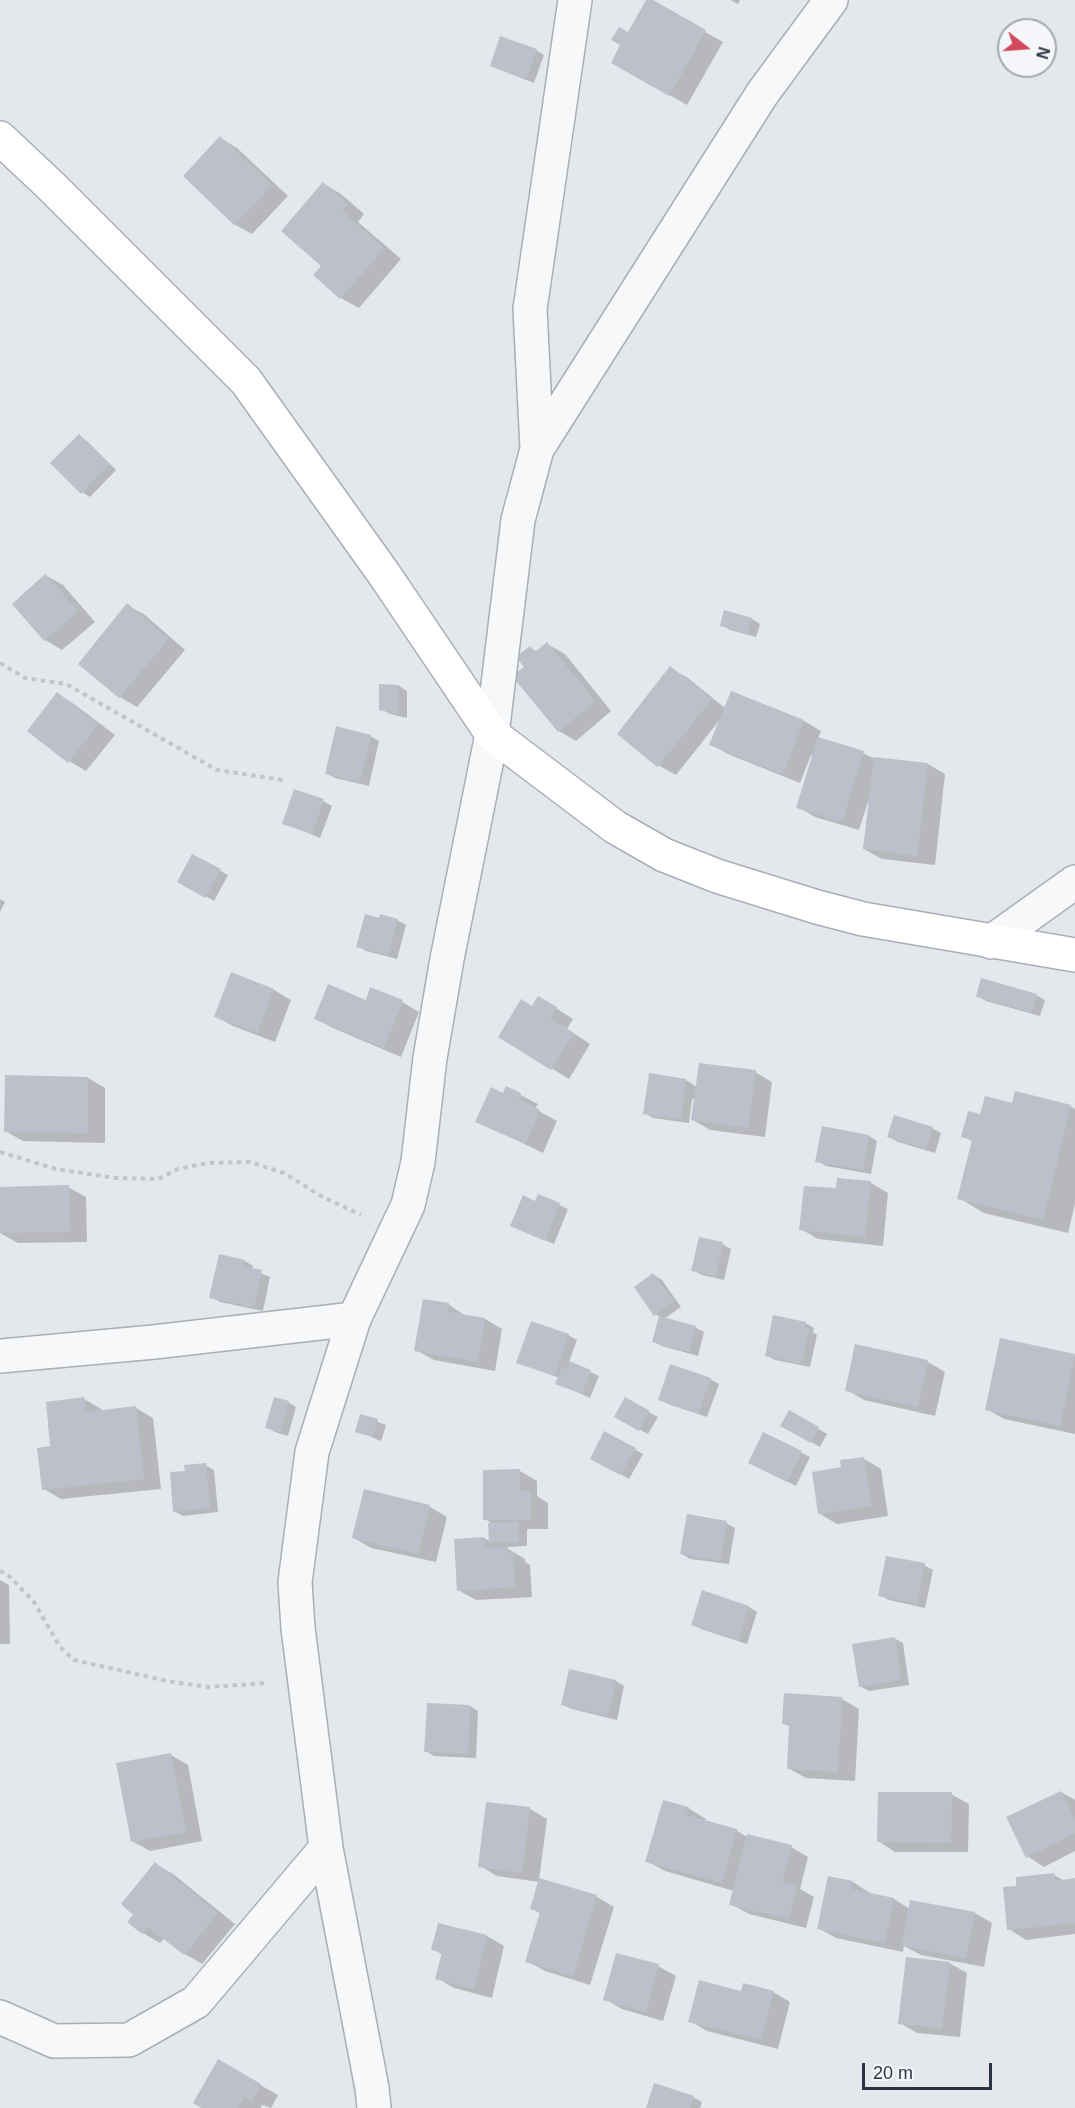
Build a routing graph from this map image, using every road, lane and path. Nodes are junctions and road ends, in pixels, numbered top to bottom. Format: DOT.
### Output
graph roads {
  1 [pos="575,0"];
  2 [pos="831,0"];
  3 [pos="0,138"];
  4 [pos="537,449"];
  5 [pos="0,663"];
  6 [pos="492,734"];
  7 [pos="284,780"];
  8 [pos="1075,882"];
  9 [pos="991,942"];
  10 [pos="1075,955"];
  11 [pos="0,1152"];
  12 [pos="400,1223"];
  13 [pos="354,1319"];
  14 [pos="0,1356"];
  15 [pos="0,1571"];
  16 [pos="303,1676"];
  17 [pos="326,1848"];
  18 [pos="0,2017"];
  19 [pos="374,2108"];
  1 -- 4 [label="street"];
  2 -- 4 [label="street"];
  3 -- 6 [label="street"];
  4 -- 6 [label="street"];
  5 -- 7 [label="path"];
  6 -- 9 [label="street"];
  6 -- 12 [label="street"];
  8 -- 9 [label="street"];
  9 -- 10 [label="street"];
  11 -- 12 [label="path"];
  12 -- 13 [label="street"];
  13 -- 14 [label="street"];
  13 -- 16 [label="street"];
  15 -- 16 [label="path"];
  16 -- 17 [label="street"];
  17 -- 18 [label="street"];
  17 -- 19 [label="street"];
}
